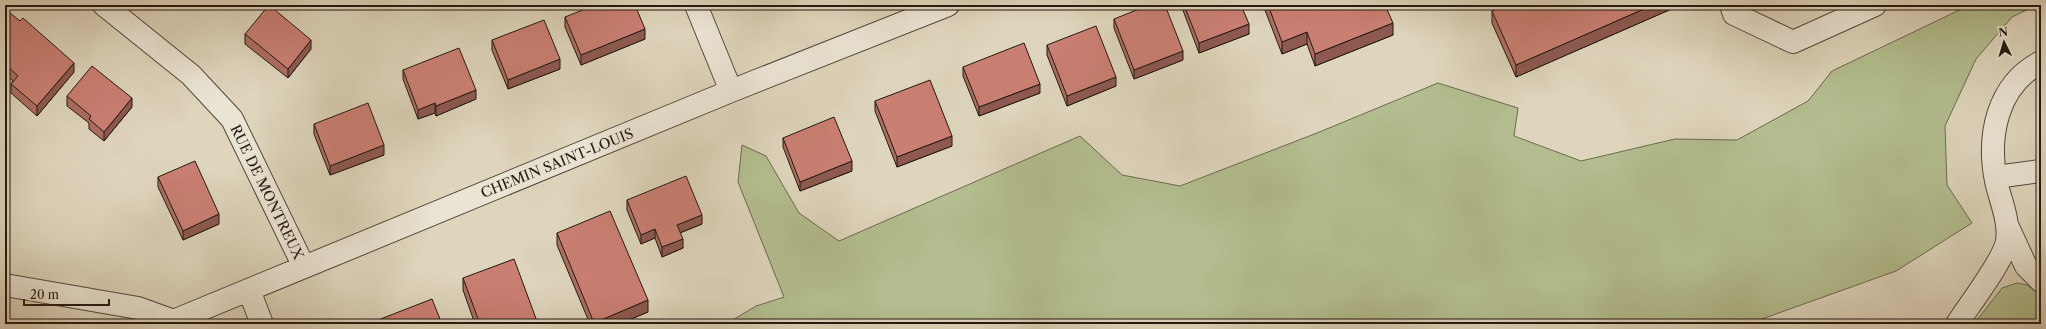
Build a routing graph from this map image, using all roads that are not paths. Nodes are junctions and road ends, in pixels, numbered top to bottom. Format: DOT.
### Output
graph roads {
  1 [pos="104,5"];
  2 [pos="696,5"];
  3 [pos="948,5"];
  4 [pos="1731,5"];
  5 [pos="1874,5"];
  6 [pos="2041,62"];
  7 [pos="731,91"];
  8 [pos="2041,171"];
  9 [pos="1996,177"];
  10 [pos="2007,224"];
  11 [pos="304,268"];
  12 [pos="2041,281"];
  13 [pos="5,285"];
  14 [pos="249,290"];
  15 [pos="170,322"];
  16 [pos="262,324"];
  17 [pos="1957,324"];
  1 -- 11 [label="street, RUE DE MONTREUX"];
  2 -- 7 [label="street"];
  3 -- 7 [label="street, CHEMIN SAINT-LOUIS"];
  4 -- 5 [label="street"];
  6 -- 9 [label="street"];
  7 -- 11 [label="street, CHEMIN SAINT-LOUIS"];
  8 -- 9 [label="street"];
  9 -- 10 [label="street"];
  10 -- 12 [label="street"];
  10 -- 17 [label="street"];
  11 -- 14 [label="street, CHEMIN SAINT-LOUIS"];
  13 -- 15 [label="street"];
  14 -- 15 [label="street, CHEMIN SAINT-LOUIS"];
  14 -- 16 [label="street"];
}
